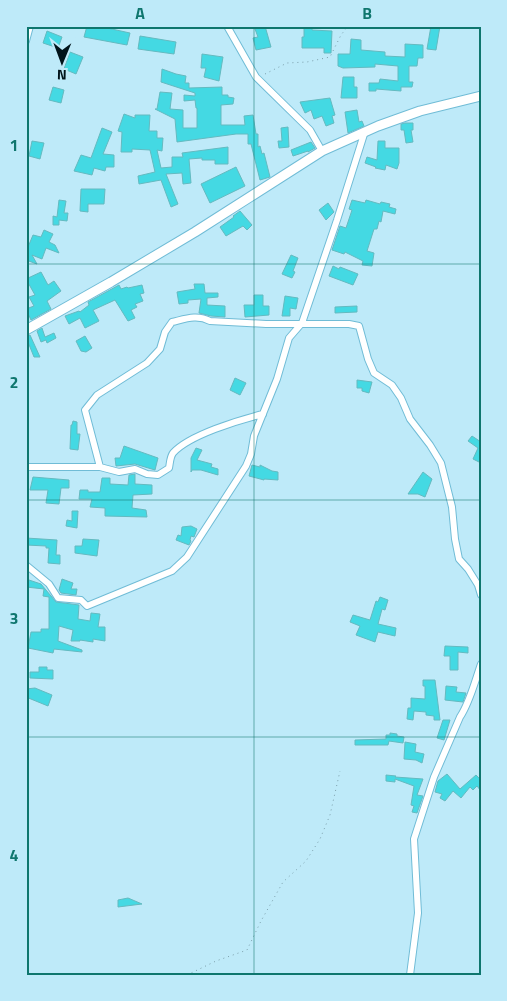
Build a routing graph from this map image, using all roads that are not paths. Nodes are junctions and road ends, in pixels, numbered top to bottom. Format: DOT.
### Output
graph roads {
  1 [pos="30,26"];
  2 [pos="227,26"];
  3 [pos="26,41"];
  4 [pos="481,96"];
  5 [pos="365,131"];
  6 [pos="322,151"];
  7 [pos="302,323"];
  8 [pos="26,330"];
  9 [pos="263,414"];
  10 [pos="26,467"];
  11 [pos="100,467"];
  12 [pos="26,565"];
  13 [pos="481,595"];
  14 [pos="481,664"];
  15 [pos="410,975"];
  1 -- 3 [label="street"];
  2 -- 6 [label="street"];
  4 -- 5 [label="street"];
  5 -- 6 [label="street"];
  5 -- 7 [label="street"];
  6 -- 8 [label="street"];
  7 -- 9 [label="street"];
  7 -- 11 [label="street"];
  7 -- 13 [label="street"];
  9 -- 11 [label="street"];
  9 -- 12 [label="street"];
  10 -- 11 [label="street"];
  14 -- 15 [label="street"];
}
